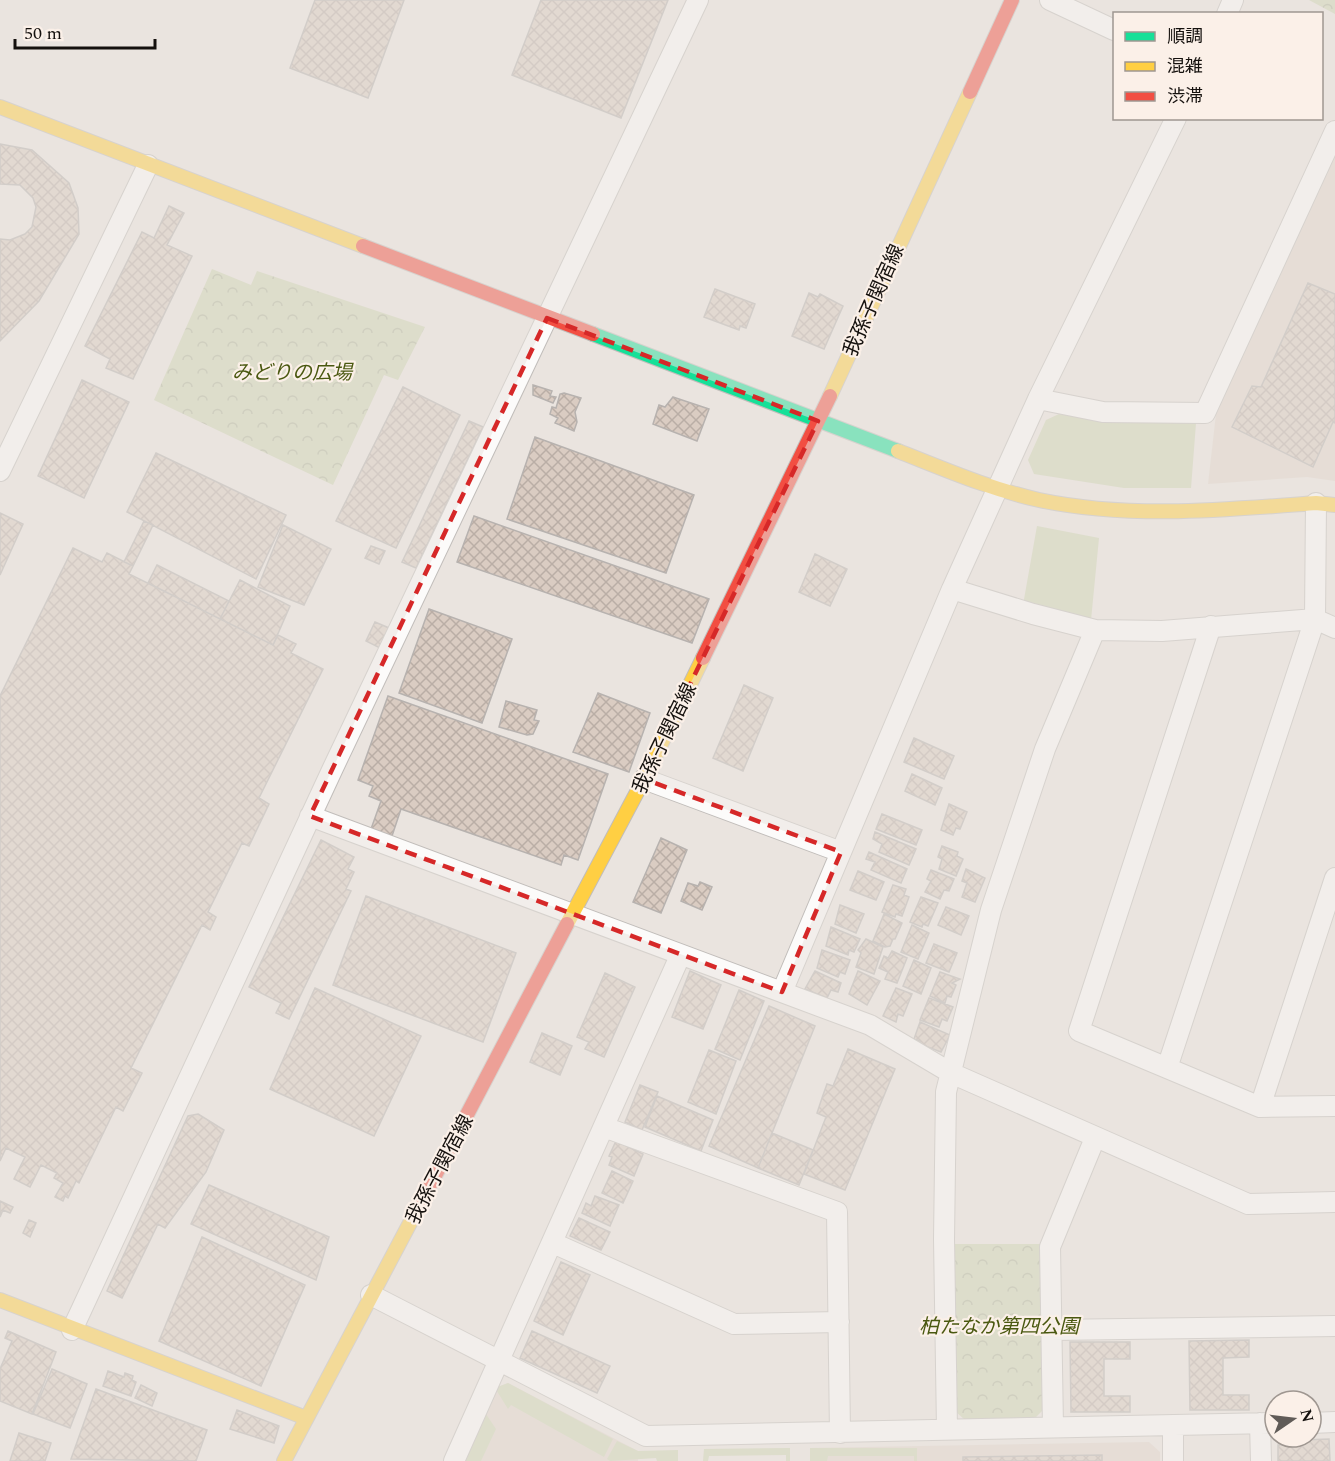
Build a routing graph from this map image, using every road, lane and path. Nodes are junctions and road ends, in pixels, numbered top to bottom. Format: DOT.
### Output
graph roads {
  1 [pos="698,0"];
  2 [pos="1012,0"];
  3 [pos="1050,0"];
  4 [pos="1113,30"];
  5 [pos="0,107"];
  6 [pos="1175,120"];
  7 [pos="1335,131"];
  8 [pos="148,165"];
  9 [pos="547,318"];
  10 [pos="1038,399"];
  11 [pos="818,421"];
  12 [pos="0,471"];
  13 [pos="997,489"];
  14 [pos="1325,504"];
  15 [pos="952,589"];
  16 [pos="1315,619"];
  17 [pos="1210,626"];
  18 [pos="1335,628"];
  19 [pos="1095,630"];
  20 [pos="644,779"];
  21 [pos="310,816"];
  22 [pos="841,852"];
  23 [pos="1335,878"];
  24 [pos="574,914"];
  25 [pos="680,956"];
  26 [pos="782,992"];
  27 [pos="1167,1068"];
  28 [pos="951,1073"];
  29 [pos="1335,1106"];
  30 [pos="1260,1107"];
  31 [pos="604,1127"];
  32 [pos="1095,1138"];
  33 [pos="1335,1202"];
  34 [pos="553,1243"];
  35 [pos="371,1295"];
  36 [pos="0,1300"];
  37 [pos="839,1322"];
  38 [pos="1335,1326"];
  39 [pos="72,1330"];
  40 [pos="1051,1330"];
  41 [pos="500,1361"];
  42 [pos="306,1418"];
  43 [pos="1263,1423"];
  44 [pos="1173,1425"];
  45 [pos="1053,1427"];
  46 [pos="947,1429"];
  47 [pos="840,1432"];
  48 [pos="284,1461"];
  49 [pos="454,1461"];
  50 [pos="1173,1461"];
  1 -- 9 [label="street"];
  2 -- 11 [label="street, 我孫子関宿線"];
  3 -- 4 [label="street"];
  5 -- 8 [label="street"];
  6 -- 10 [label="street"];
  7 -- 10 [label="street"];
  8 -- 9 [label="street"];
  8 -- 12 [label="street"];
  9 -- 11 [label="street"];
  9 -- 21 [label="street"];
  10 -- 13 [label="street"];
  11 -- 13 [label="street"];
  11 -- 20 [label="street, 我孫子関宿線"];
  13 -- 14 [label="street"];
  13 -- 15 [label="street"];
  14 -- 16 [label="street"];
  15 -- 19 [label="street"];
  15 -- 22 [label="street"];
  16 -- 17 [label="street"];
  16 -- 18 [label="street"];
  16 -- 27 [label="street"];
  17 -- 19 [label="street"];
  17 -- 27 [label="street"];
  19 -- 28 [label="street"];
  20 -- 22 [label="street"];
  20 -- 24 [label="street, 我孫子関宿線"];
  21 -- 24 [label="street"];
  21 -- 39 [label="street"];
  22 -- 26 [label="street"];
  23 -- 30 [label="street"];
  24 -- 25 [label="street"];
  24 -- 35 [label="street, 我孫子関宿線"];
  25 -- 26 [label="street"];
  25 -- 31 [label="street"];
  26 -- 28 [label="street"];
  27 -- 30 [label="street"];
  28 -- 32 [label="street"];
  28 -- 46 [label="street"];
  29 -- 30 [label="street"];
  31 -- 34 [label="street"];
  31 -- 37 [label="street"];
  32 -- 33 [label="street"];
  32 -- 40 [label="street"];
  34 -- 37 [label="street"];
  34 -- 41 [label="street"];
  35 -- 41 [label="street"];
  35 -- 42 [label="street, 我孫子関宿線"];
  36 -- 39 [label="street"];
  37 -- 47 [label="street"];
  38 -- 40 [label="street"];
  39 -- 42 [label="street"];
  40 -- 45 [label="street"];
  41 -- 47 [label="street"];
  41 -- 49 [label="street"];
  42 -- 48 [label="street, 我孫子関宿線"];
  43 -- 44 [label="street"];
  44 -- 45 [label="street"];
  44 -- 50 [label="street"];
  45 -- 46 [label="street"];
  46 -- 47 [label="street"];
}
